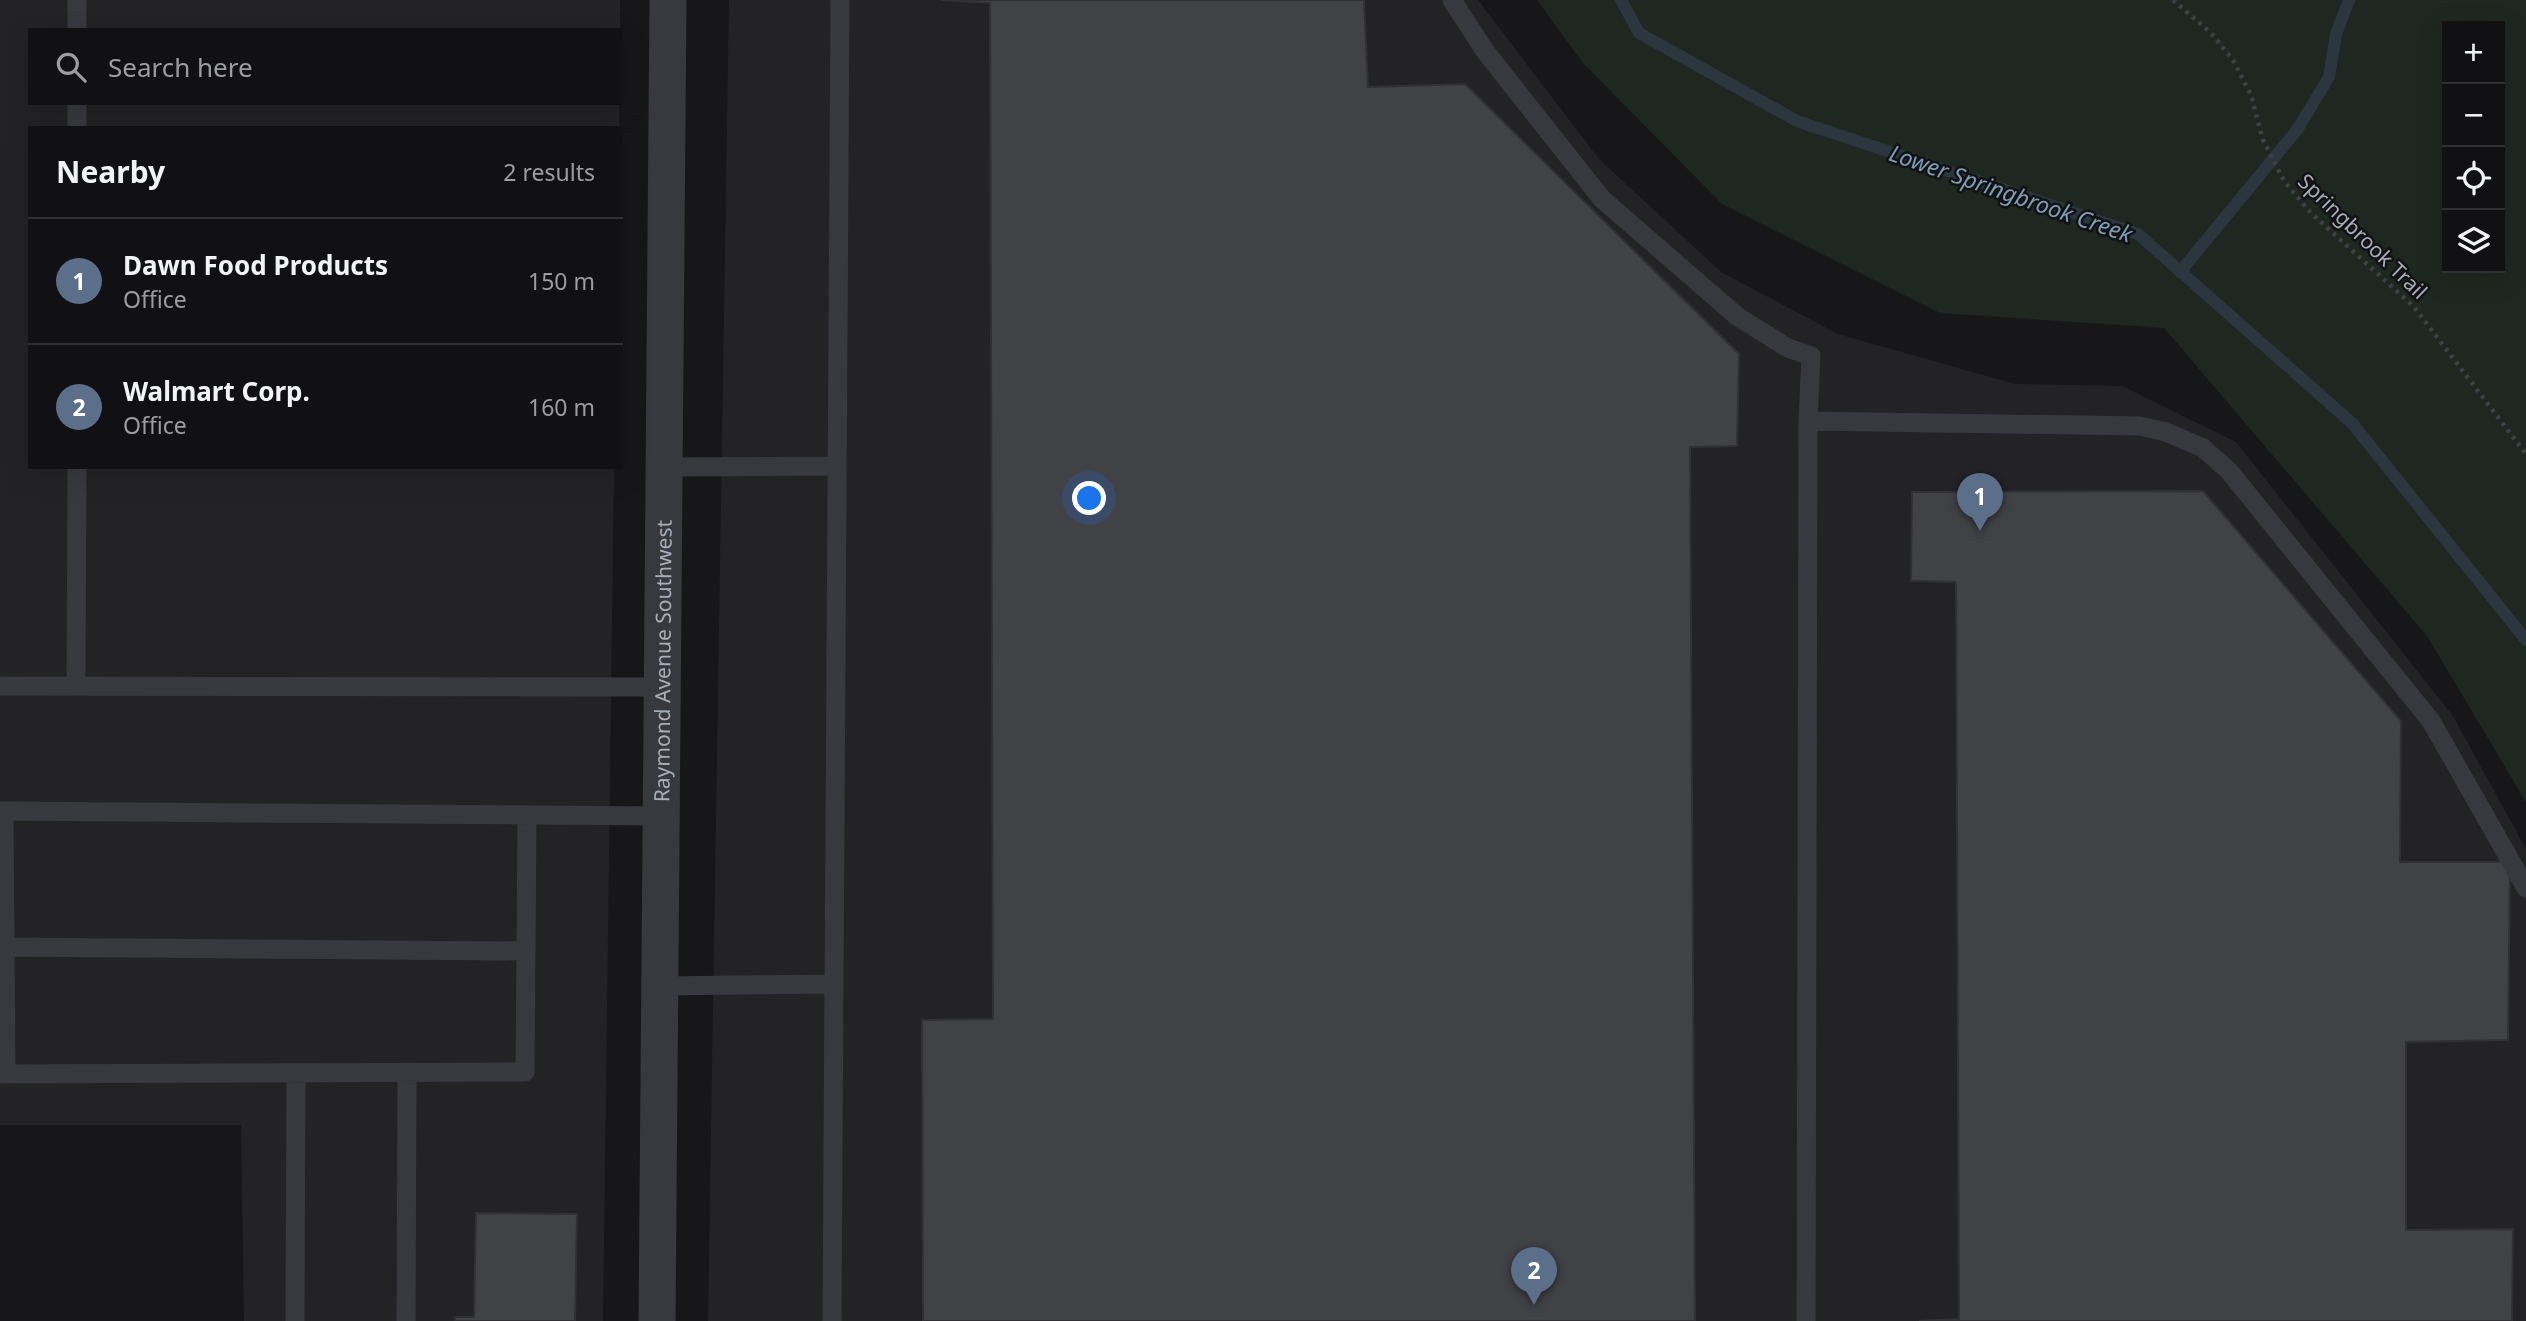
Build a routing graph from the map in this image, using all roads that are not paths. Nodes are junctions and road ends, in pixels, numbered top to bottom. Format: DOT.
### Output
graph roads {
  1 [pos="77,0"];
  2 [pos="668,0"];
  3 [pos="840,0"];
  4 [pos="1452,0"];
  5 [pos="77,28"];
  6 [pos="77,105"];
  7 [pos="77,126"];
  8 [pos="1808,421"];
  9 [pos="837,466"];
  10 [pos="664,467"];
  11 [pos="76,469"];
  12 [pos="0,686"];
  13 [pos="76,686"];
  14 [pos="662,687"];
  15 [pos="2,811"];
  16 [pos="527,815"];
  17 [pos="661,816"];
  18 [pos="2526,888"];
  19 [pos="3,947"];
  20 [pos="526,951"];
  21 [pos="834,984"];
  22 [pos="660,986"];
  23 [pos="296,1073"];
  24 [pos="407,1073"];
  25 [pos="3,1074"];
  26 [pos="295,1321"];
  27 [pos="406,1321"];
  28 [pos="657,1321"];
  29 [pos="832,1321"];
  30 [pos="1807,1321"];
  1 -- 5 [label="lane"];
  2 -- 10 [label="street, Raymond Avenue Southwest"];
  3 -- 9 [label="lane"];
  4 -- 8 [label="lane"];
  6 -- 7 [label="lane"];
  8 -- 18 [label="lane"];
  8 -- 30 [label="lane"];
  9 -- 10 [label="lane"];
  9 -- 21 [label="lane"];
  10 -- 14 [label="street, Raymond Avenue Southwest"];
  11 -- 13 [label="lane"];
  12 -- 13 [label="lane"];
  13 -- 14 [label="lane"];
  14 -- 17 [label="street, Raymond Avenue Southwest"];
  15 -- 16 [label="lane"];
  15 -- 19 [label="lane"];
  16 -- 17 [label="lane"];
  16 -- 20 [label="lane"];
  17 -- 22 [label="street, Raymond Avenue Southwest"];
  19 -- 20 [label="lane"];
  19 -- 25 [label="lane"];
  20 -- 24 [label="lane"];
  21 -- 22 [label="lane"];
  21 -- 29 [label="lane"];
  22 -- 28 [label="street, Raymond Avenue Southwest"];
  23 -- 24 [label="lane"];
  23 -- 25 [label="lane"];
  23 -- 26 [label="lane"];
  24 -- 27 [label="lane"];
}
